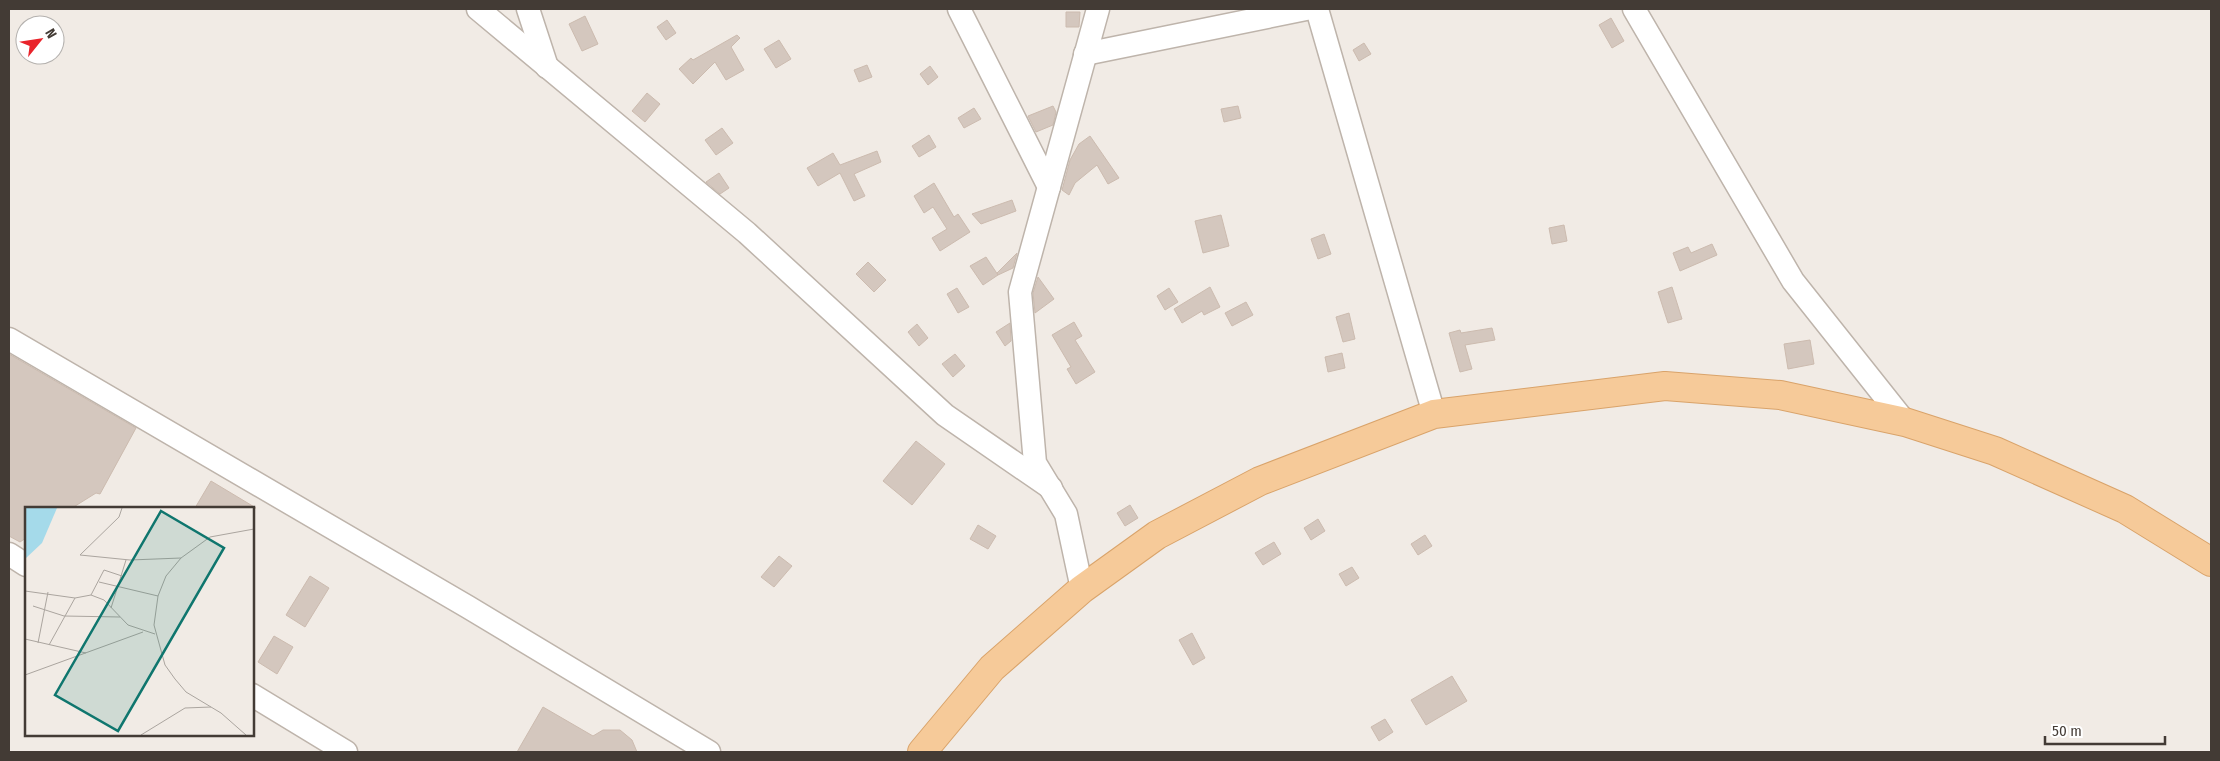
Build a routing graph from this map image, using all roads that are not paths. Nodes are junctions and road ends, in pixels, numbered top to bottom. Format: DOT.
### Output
graph roads {
  1 [pos="478,9"];
  2 [pos="528,9"];
  3 [pos="959,9"];
  4 [pos="1098,9"];
  5 [pos="1306,9"];
  6 [pos="1317,9"];
  7 [pos="1634,9"];
  8 [pos="1085,54"];
  9 [pos="547,68"];
  10 [pos="1049,187"];
  11 [pos="9,339"];
  12 [pos="1434,414"];
  13 [pos="1905,422"];
  14 [pos="1051,488"];
  15 [pos="9,554"];
  16 [pos="2211,562"];
  17 [pos="25,564"];
  18 [pos="1082,589"];
  19 [pos="254,696"];
  20 [pos="346,752"];
  21 [pos="709,752"];
  22 [pos="922,752"];
  1 -- 9 [label="street"];
  2 -- 9 [label="street"];
  3 -- 10 [label="street"];
  4 -- 8 [label="street"];
  5 -- 8 [label="street"];
  6 -- 12 [label="street"];
  7 -- 13 [label="street"];
  8 -- 10 [label="street"];
  9 -- 14 [label="street"];
  10 -- 14 [label="street"];
  11 -- 21 [label="street"];
  12 -- 13 [label="main road"];
  12 -- 18 [label="main road"];
  13 -- 16 [label="main road"];
  14 -- 18 [label="street"];
  15 -- 17 [label="street"];
  18 -- 22 [label="main road"];
  19 -- 20 [label="street"];
}
